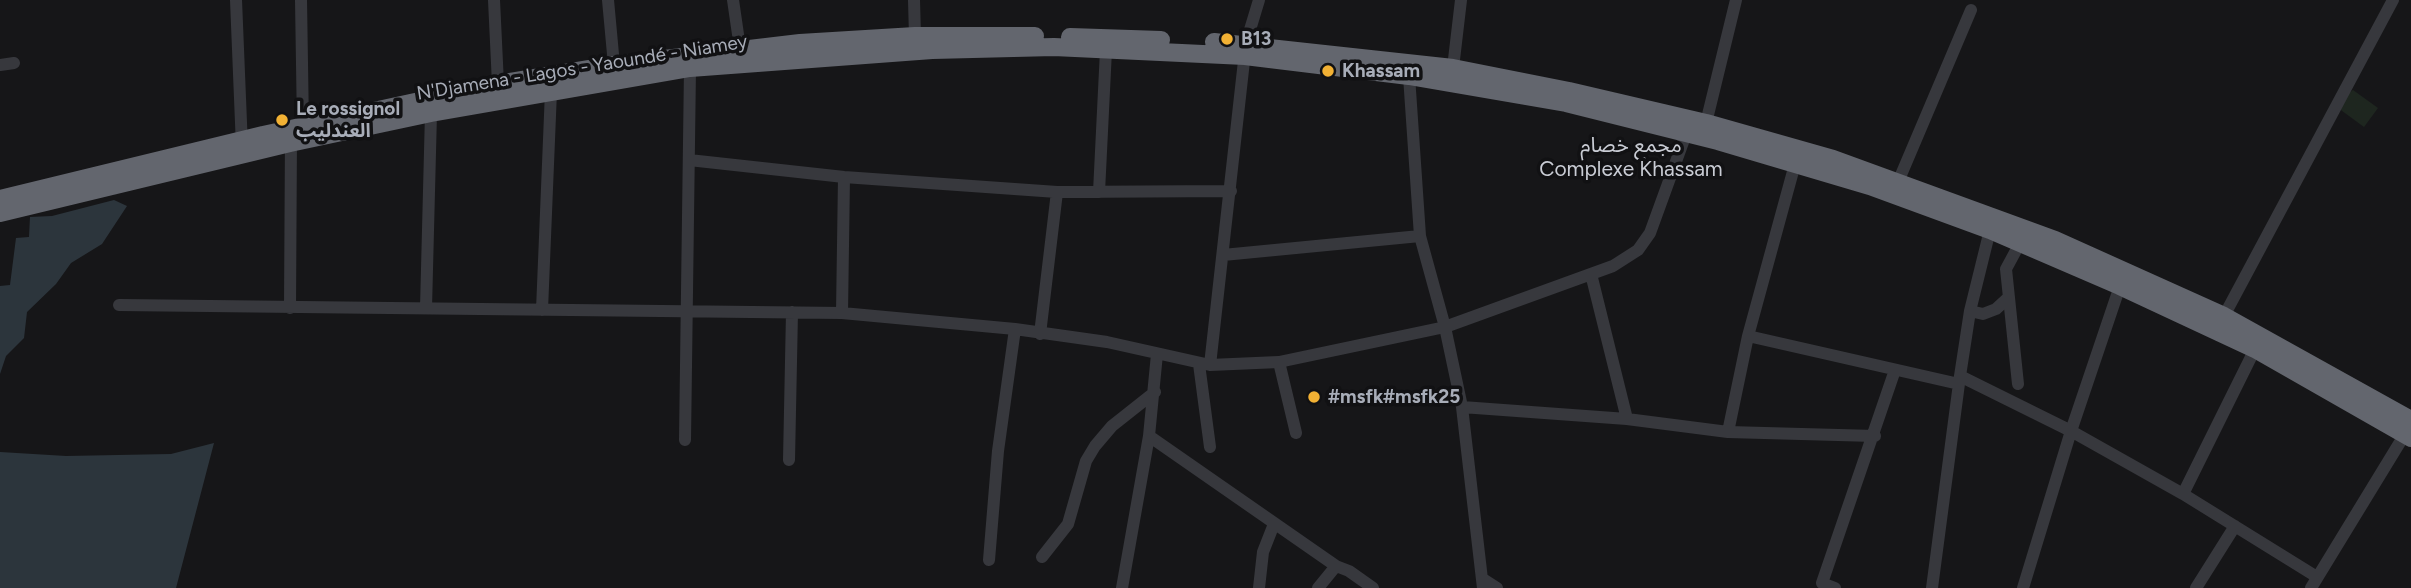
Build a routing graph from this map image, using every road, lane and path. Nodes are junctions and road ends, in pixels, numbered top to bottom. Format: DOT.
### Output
graph roads {
  1 [pos="236,0"];
  2 [pos="301,0"];
  3 [pos="495,0"];
  4 [pos="608,0"];
  5 [pos="733,0"];
  6 [pos="914,0"];
  7 [pos="1259,0"];
  8 [pos="1461,0"];
  9 [pos="1736,0"];
  10 [pos="2393,0"];
  11 [pos="1971,10"];
  12 [pos="915,36"];
  13 [pos="740,48"];
  14 [pos="1106,50"];
  15 [pos="1246,50"];
  16 [pos="15,63"];
  17 [pos="0,65"];
  18 [pos="614,65"];
  19 [pos="691,68"];
  20 [pos="1452,68"];
  21 [pos="1409,76"];
  22 [pos="498,84"];
  23 [pos="551,91"];
  24 [pos="432,113"];
  25 [pos="1706,123"];
  26 [pos="295,133"];
  27 [pos="1686,134"];
  28 [pos="242,147"];
  29 [pos="689,160"];
  30 [pos="1795,164"];
  31 [pos="844,177"];
  32 [pos="1898,182"];
  33 [pos="1230,191"];
  34 [pos="1057,192"];
  35 [pos="1098,192"];
  36 [pos="43,195"];
  37 [pos="0,199"];
  38 [pos="0,213"];
  39 [pos="1990,230"];
  40 [pos="1420,236"];
  41 [pos="2020,243"];
  42 [pos="1223,254"];
  43 [pos="1591,274"];
  44 [pos="2120,286"];
  45 [pos="2008,298"];
  46 [pos="120,305"];
  47 [pos="290,307"];
  48 [pos="426,308"];
  49 [pos="542,310"];
  50 [pos="685,310"];
  51 [pos="792,312"];
  52 [pos="1970,312"];
  53 [pos="842,313"];
  54 [pos="2224,316"];
  55 [pos="1445,327"];
  56 [pos="1015,329"];
  57 [pos="1040,334"];
  58 [pos="1748,335"];
  59 [pos="2255,349"];
  60 [pos="1157,354"];
  61 [pos="1279,362"];
  62 [pos="1205,365"];
  63 [pos="1895,370"];
  64 [pos="1959,380"];
  65 [pos="2018,384"];
  66 [pos="1155,392"];
  67 [pos="1462,407"];
  68 [pos="1627,419"];
  69 [pos="2409,430"];
  70 [pos="2071,431"];
  71 [pos="1728,432"];
  72 [pos="1296,433"];
  73 [pos="1149,436"];
  74 [pos="1875,436"];
  75 [pos="685,440"];
  76 [pos="1210,447"];
  77 [pos="789,460"];
  78 [pos="2183,494"];
  79 [pos="1274,524"];
  80 [pos="2235,526"];
  81 [pos="1042,557"];
  82 [pos="989,560"];
  83 [pos="1336,566"];
  84 [pos="2314,583"];
  85 [pos="1483,584"];
  86 [pos="1821,585"];
  87 [pos="1122,588"];
  88 [pos="1259,588"];
  89 [pos="1318,588"];
  90 [pos="1373,588"];
  91 [pos="1497,588"];
  92 [pos="1835,588"];
  93 [pos="1932,588"];
  94 [pos="2023,588"];
  95 [pos="2196,588"];
  1 -- 28 [label="street"];
  2 -- 26 [label="street"];
  3 -- 22 [label="street"];
  4 -- 18 [label="street"];
  5 -- 13 [label="street"];
  6 -- 12 [label="street"];
  7 -- 15 [label="street"];
  8 -- 20 [label="street"];
  9 -- 25 [label="street"];
  10 -- 54 [label="street"];
  11 -- 32 [label="street"];
  12 -- 13 [label="highway, N'Djamena - Lagos - Yaoundé - Niamey"];
  12 -- 15 [label="highway, N'Djamena - Lagos - Yaoundé - Niamey"];
  13 -- 18 [label="highway, N'Djamena - Lagos - Yaoundé - Niamey"];
  14 -- 15 [label="highway, N'Djamena - Lagos - Yaoundé - Niamey"];
  14 -- 19 [label="highway, N'Djamena - Lagos - Yaoundé - Niamey"];
  14 -- 35 [label="street"];
  15 -- 20 [label="highway, N'Djamena - Lagos - Yaoundé - Niamey"];
  15 -- 21 [label="highway, N'Djamena - Lagos - Yaoundé - Niamey"];
  15 -- 33 [label="street"];
  16 -- 17 [label="street"];
  18 -- 22 [label="highway, N'Djamena - Lagos - Yaoundé - Niamey"];
  19 -- 23 [label="highway, N'Djamena - Lagos - Yaoundé - Niamey"];
  19 -- 29 [label="street"];
  20 -- 25 [label="highway, N'Djamena - Lagos - Yaoundé - Niamey"];
  21 -- 27 [label="highway, N'Djamena - Lagos - Yaoundé - Niamey"];
  21 -- 40 [label="street"];
  22 -- 26 [label="highway, N'Djamena - Lagos - Yaoundé - Niamey"];
  23 -- 24 [label="highway, N'Djamena - Lagos - Yaoundé - Niamey"];
  23 -- 49 [label="street"];
  24 -- 26 [label="highway, N'Djamena - Lagos - Yaoundé - Niamey"];
  24 -- 48 [label="street"];
  25 -- 32 [label="highway, N'Djamena - Lagos - Yaoundé - Niamey"];
  26 -- 28 [label="highway, N'Djamena - Lagos - Yaoundé - Niamey"];
  26 -- 47 [label="street"];
  27 -- 30 [label="highway, N'Djamena - Lagos - Yaoundé - Niamey"];
  27 -- 43 [label="street"];
  28 -- 36 [label="highway, N'Djamena - Lagos - Yaoundé - Niamey"];
  29 -- 31 [label="street"];
  29 -- 50 [label="street"];
  30 -- 39 [label="highway, N'Djamena - Lagos - Yaoundé - Niamey"];
  30 -- 58 [label="street"];
  31 -- 34 [label="street"];
  31 -- 53 [label="street"];
  32 -- 54 [label="highway, N'Djamena - Lagos - Yaoundé - Niamey"];
  33 -- 35 [label="street"];
  33 -- 42 [label="street"];
  34 -- 35 [label="street"];
  34 -- 57 [label="street"];
  36 -- 37 [label="highway, N'Djamena - Lagos - Yaoundé - Niamey"];
  36 -- 38 [label="highway, N'Djamena - Lagos - Yaoundé - Niamey"];
  39 -- 41 [label="highway, N'Djamena - Lagos - Yaoundé - Niamey"];
  39 -- 52 [label="street"];
  40 -- 42 [label="street"];
  40 -- 55 [label="street"];
  41 -- 44 [label="highway, N'Djamena - Lagos - Yaoundé - Niamey"];
  41 -- 45 [label="street"];
  42 -- 62 [label="street"];
  43 -- 55 [label="street"];
  43 -- 68 [label="street"];
  44 -- 59 [label="highway, N'Djamena - Lagos - Yaoundé - Niamey"];
  44 -- 70 [label="street"];
  45 -- 52 [label="street"];
  45 -- 65 [label="street"];
  46 -- 47 [label="street"];
  47 -- 48 [label="street"];
  48 -- 49 [label="street"];
  49 -- 50 [label="street"];
  50 -- 51 [label="street"];
  50 -- 75 [label="street"];
  51 -- 53 [label="street"];
  51 -- 77 [label="street"];
  52 -- 64 [label="street"];
  53 -- 56 [label="street"];
  54 -- 69 [label="highway, N'Djamena - Lagos - Yaoundé - Niamey"];
  55 -- 61 [label="street"];
  55 -- 67 [label="street"];
  56 -- 57 [label="street"];
  56 -- 82 [label="street"];
  57 -- 60 [label="street"];
  58 -- 63 [label="street"];
  58 -- 71 [label="street"];
  59 -- 69 [label="highway, N'Djamena - Lagos - Yaoundé - Niamey"];
  59 -- 78 [label="street"];
  60 -- 62 [label="street"];
  60 -- 66 [label="street"];
  61 -- 62 [label="street"];
  61 -- 72 [label="street"];
  62 -- 76 [label="street"];
  63 -- 64 [label="street"];
  63 -- 74 [label="street"];
  64 -- 70 [label="street"];
  64 -- 93 [label="street"];
  66 -- 73 [label="street"];
  66 -- 81 [label="street"];
  67 -- 68 [label="street"];
  67 -- 85 [label="street"];
  68 -- 71 [label="street"];
  69 -- 84 [label="street"];
  70 -- 78 [label="street"];
  70 -- 94 [label="street"];
  71 -- 74 [label="street"];
  73 -- 79 [label="street"];
  73 -- 87 [label="street"];
  74 -- 86 [label="street"];
  78 -- 80 [label="street"];
  79 -- 83 [label="street"];
  79 -- 88 [label="street"];
  80 -- 84 [label="street"];
  80 -- 95 [label="street"];
  83 -- 89 [label="street"];
  83 -- 90 [label="street"];
  85 -- 91 [label="street"];
  86 -- 92 [label="street"];
}
